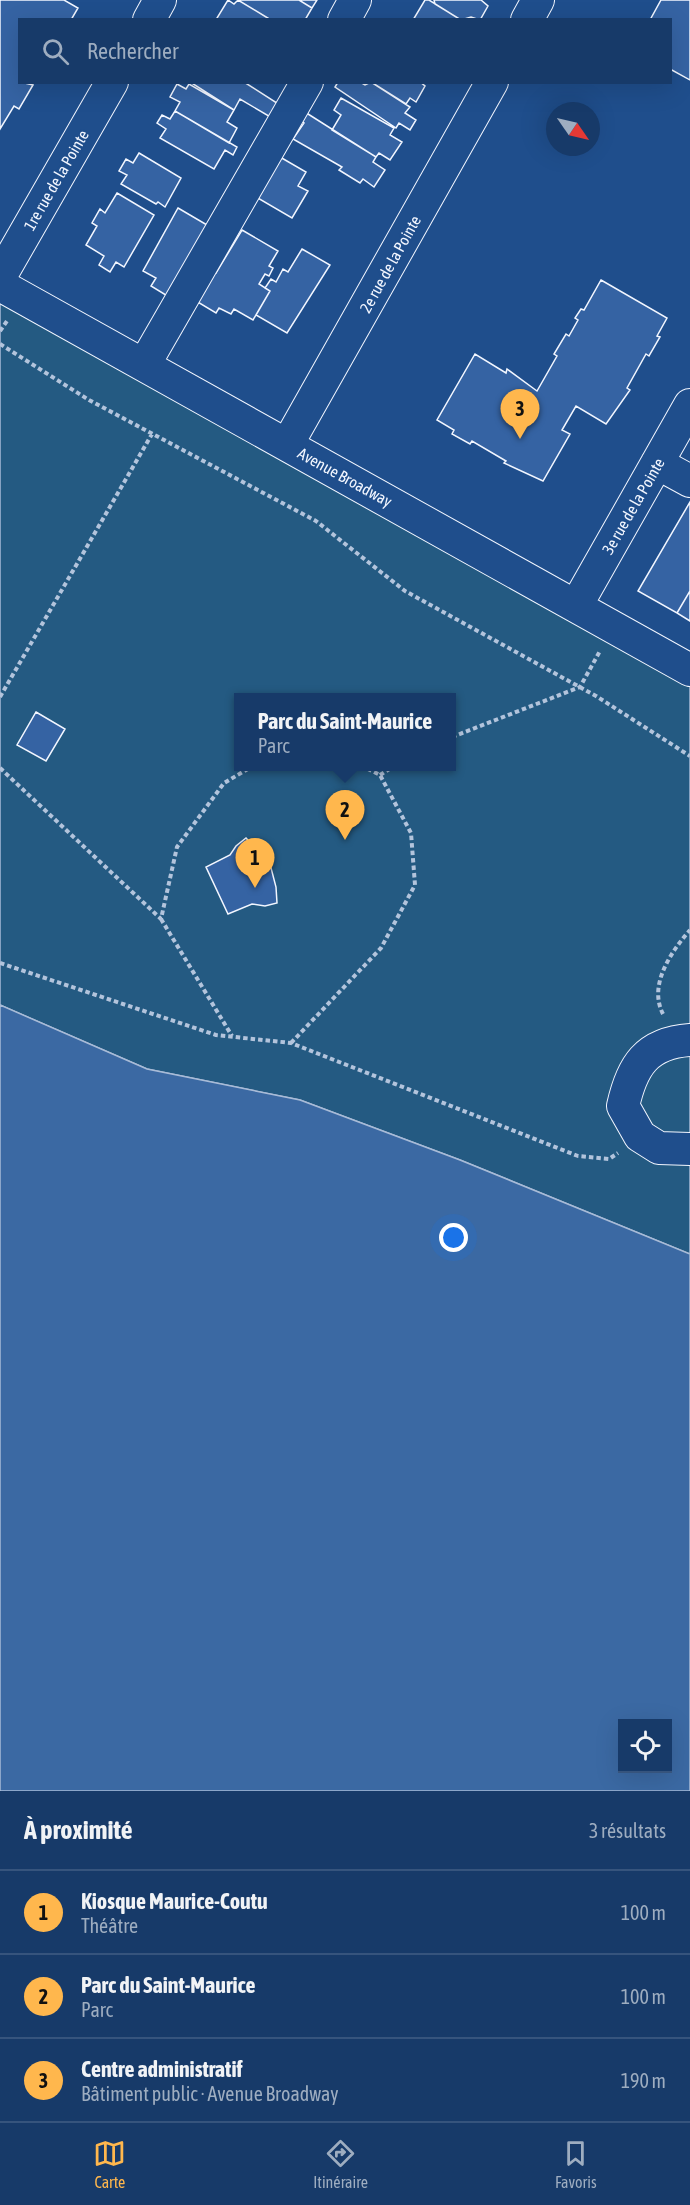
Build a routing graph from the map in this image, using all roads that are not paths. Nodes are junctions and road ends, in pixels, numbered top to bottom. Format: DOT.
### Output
graph roads {
  1 [pos="160,0"];
  2 [pos="355,0"];
  3 [pos="538,0"];
  4 [pos="150,18"];
  5 [pos="345,18"];
  6 [pos="528,18"];
  7 [pos="111,84"];
  8 [pos="306,84"];
  9 [pos="491,84"];
  10 [pos="0,277"];
  11 [pos="0,285"];
  12 [pos="144,365"];
  13 [pos="690,405"];
  14 [pos="287,445"];
  15 [pos="657,463"];
  16 [pos="690,481"];
  17 [pos="576,606"];
  18 [pos="690,670"];
  19 [pos="683,1041"];
  20 [pos="690,1149"];
  1 -- 4 [label="street"];
  2 -- 5 [label="street"];
  3 -- 6 [label="street"];
  7 -- 10 [label="street, 1re rue de la Pointe"];
  8 -- 12 [label="street"];
  9 -- 14 [label="street, 2e rue de la Pointe"];
  11 -- 12 [label="street, Avenue Broadway"];
  12 -- 14 [label="street, Avenue Broadway"];
  13 -- 15 [label="street, 3e rue de la Pointe"];
  14 -- 17 [label="street, Avenue Broadway"];
  15 -- 16 [label="street"];
  15 -- 17 [label="street, 3e rue de la Pointe"];
  17 -- 18 [label="street, Avenue Broadway"];
  19 -- 20 [label="street"];
}
